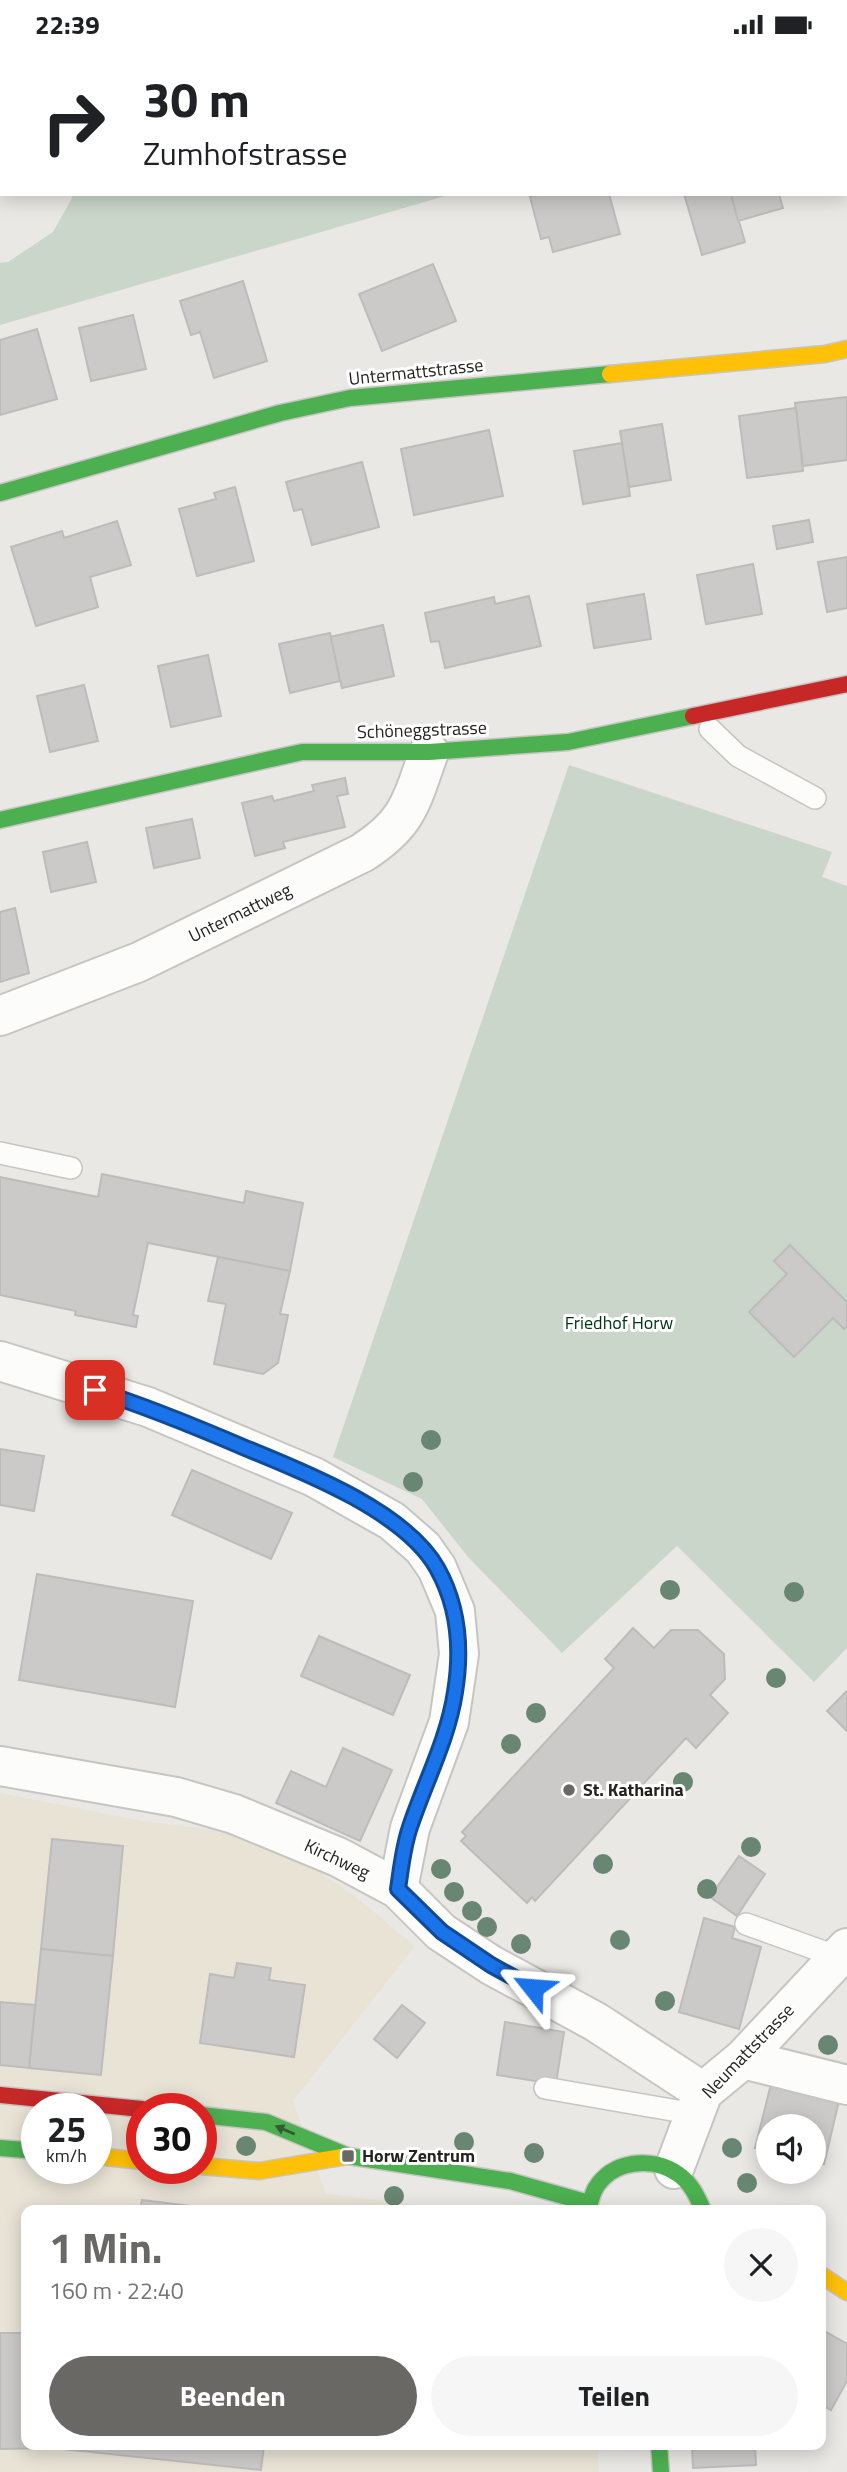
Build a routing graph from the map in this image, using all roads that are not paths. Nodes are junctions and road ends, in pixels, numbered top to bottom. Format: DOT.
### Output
graph roads {
  1 [pos="847,349"];
  2 [pos="0,493"];
  3 [pos="847,684"];
  4 [pos="710,729"];
  5 [pos="429,752"];
  6 [pos="815,798"];
  7 [pos="0,820"];
  8 [pos="0,1016"];
  9 [pos="0,1153"];
  10 [pos="71,1168"];
  11 [pos="0,1361"];
  12 [pos="0,1766"];
  13 [pos="398,1889"];
  14 [pos="746,1924"];
  15 [pos="843,1953"];
  16 [pos="743,2059"];
  17 [pos="847,2085"];
  18 [pos="545,2088"];
  19 [pos="0,2095"];
  20 [pos="699,2103"];
  21 [pos="126,2107"];
  22 [pos="217,2117"];
  23 [pos="0,2148"];
  24 [pos="21,2150"];
  25 [pos="348,2156"];
  26 [pos="217,2167"];
  27 [pos="674,2169"];
  28 [pos="582,2205"];
  29 [pos="589,2205"];
  30 [pos="701,2205"];
  31 [pos="826,2278"];
  32 [pos="847,2292"];
  33 [pos="659,2450"];
  34 [pos="661,2472"];
  1 -- 2 [label="street, Untermattstrasse"];
  3 -- 5 [label="street, Schöneggstrasse"];
  4 -- 6 [label="lane"];
  5 -- 7 [label="street, Schöneggstrasse"];
  5 -- 8 [label="street, Untermattweg"];
  9 -- 10 [label="lane"];
  11 -- 13 [label="street"];
  12 -- 13 [label="street, Kirchweg"];
  13 -- 20 [label="street, Kirchweg"];
  14 -- 15 [label="lane"];
  15 -- 16 [label="street, Neumattstrasse"];
  16 -- 17 [label="street"];
  16 -- 20 [label="street, Neumattstrasse"];
  18 -- 20 [label="lane"];
  19 -- 21 [label="street"];
  20 -- 27 [label="street, Neumattstrasse"];
  25 -- 22 [label="street, one-way"];
  23 -- 24 [label="street"];
  25 -- 26 [label="street"];
  25 -- 28 [label="street"];
  27 -- 29 [label="street"];
  27 -- 30 [label="street"];
  31 -- 32 [label="street"];
  33 -- 34 [label="street"];
}
